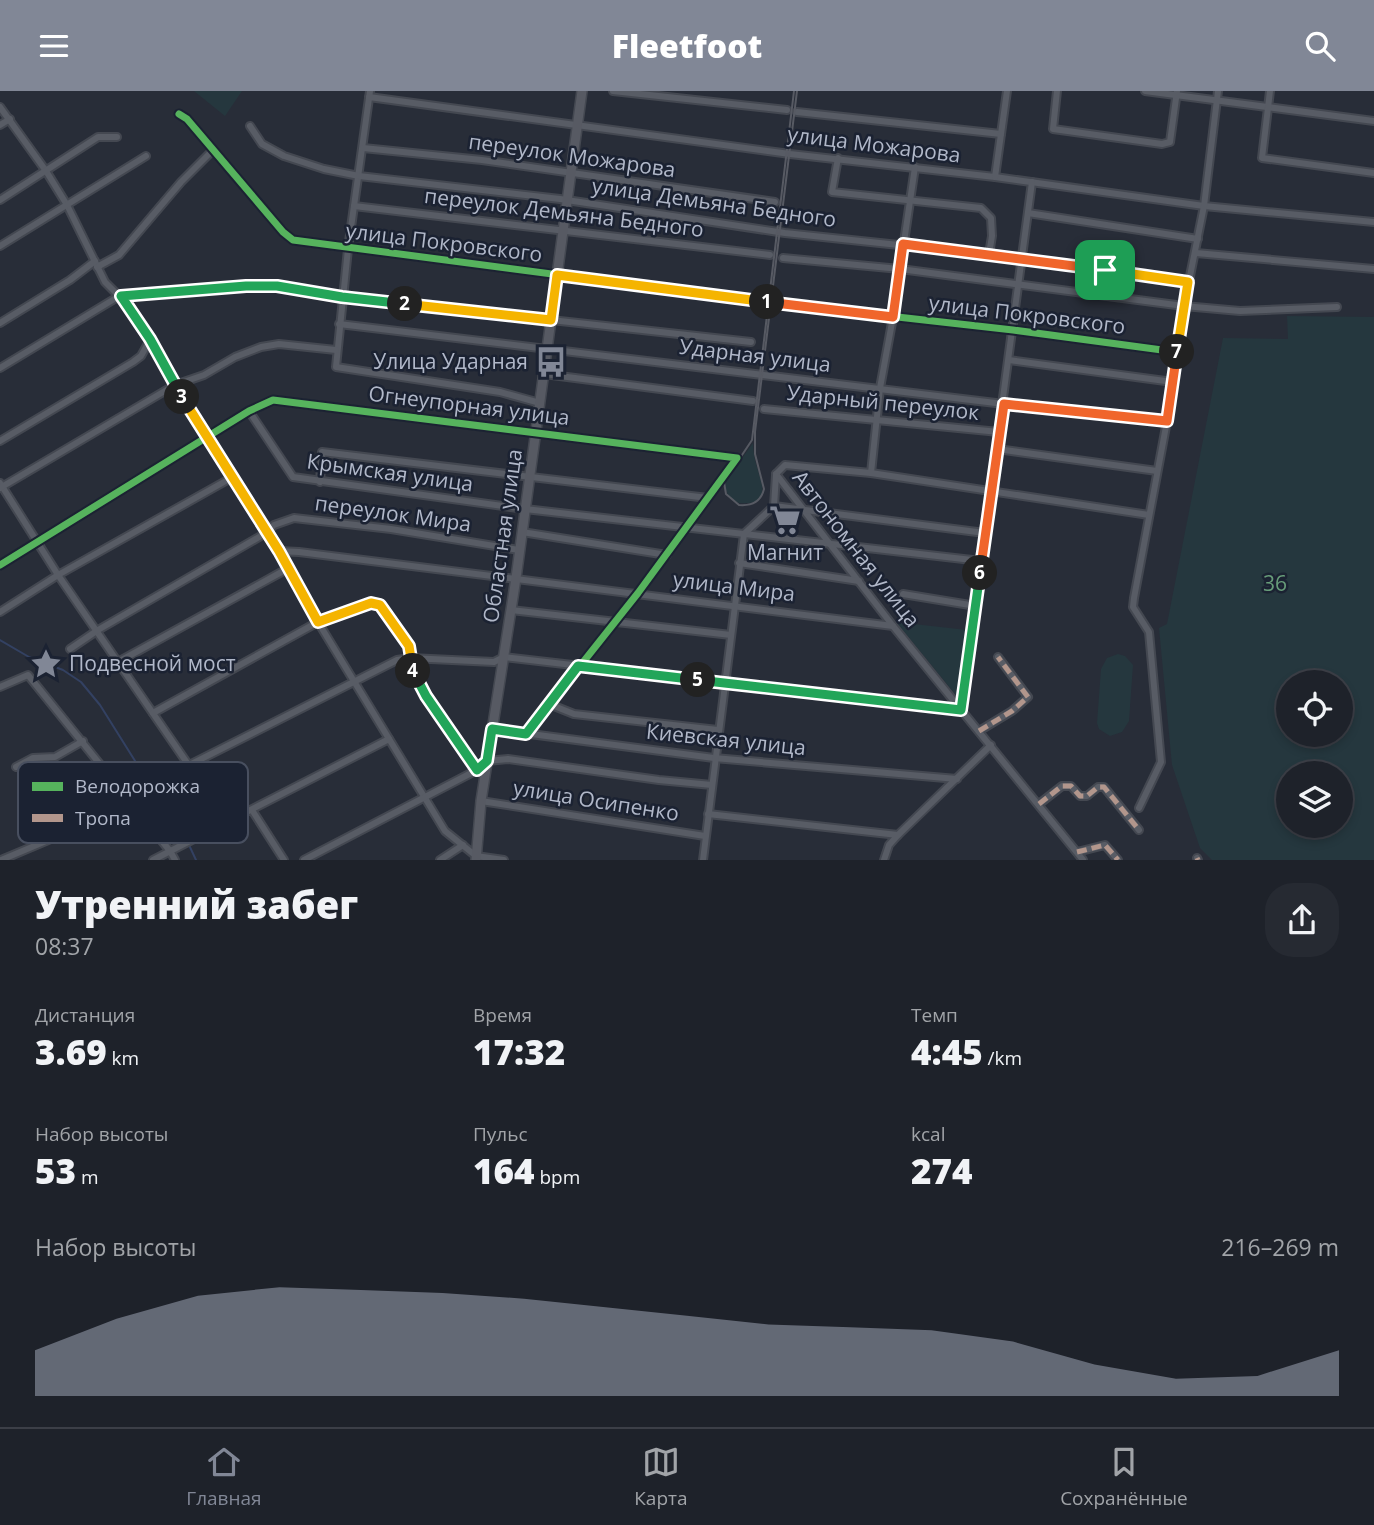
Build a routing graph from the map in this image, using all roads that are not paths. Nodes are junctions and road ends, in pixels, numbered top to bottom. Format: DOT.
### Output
graph roads {
  1 [pos="582,91"];
  2 [pos="613,91"];
  3 [pos="1007,91"];
  4 [pos="1057,91"];
  5 [pos="1145,91"];
  6 [pos="1218,91"];
  7 [pos="1270,91"];
  8 [pos="1177,93"];
  9 [pos="370,94"];
  10 [pos="1217,101"];
  11 [pos="1268,106"];
  12 [pos="0,107"];
  13 [pos="787,110"];
  14 [pos="797,112"];
  15 [pos="179,114"];
  16 [pos="10,119"];
  17 [pos="1374,121"];
  18 [pos="578,124"];
  19 [pos="0,125"];
  20 [pos="250,126"];
  21 [pos="1001,134"];
  22 [pos="117,137"];
  23 [pos="363,148"];
  24 [pos="212,151"];
  25 [pos="146,156"];
  26 [pos="838,158"];
  27 [pos="915,167"];
  28 [pos="46,171"];
  29 [pos="571,173"];
  30 [pos="1374,173"];
  31 [pos="359,176"];
  32 [pos="995,177"];
  33 [pos="1032,182"];
  34 [pos="0,199"];
  35 [pos="568,200"];
  36 [pos="911,201"];
  37 [pos="775,202"];
  38 [pos="67,205"];
  39 [pos="1204,206"];
  40 [pos="354,207"];
  41 [pos="1028,213"];
  42 [pos="1374,222"];
  43 [pos="563,230"];
  44 [pos="1198,239"];
  45 [pos="903,244"];
  46 [pos="0,246"];
  47 [pos="348,249"];
  48 [pos="1196,253"];
  49 [pos="989,254"];
  50 [pos="770,255"];
  51 [pos="783,258"];
  52 [pos="1023,258"];
  53 [pos="96,264"];
  54 [pos="900,269"];
  55 [pos="1374,269"];
  56 [pos="557,275"];
  57 [pos="1188,282"];
  58 [pos="1019,285"];
  59 [pos="121,296"];
  60 [pos="342,297"];
  61 [pos="1184,306"];
  62 [pos="1337,307"];
  63 [pos="893,317"];
  64 [pos="551,320"];
  65 [pos="0,323"];
  66 [pos="339,324"];
  67 [pos="1013,330"];
  68 [pos="150,339"];
  69 [pos="751,342"];
  70 [pos="548,347"];
  71 [pos="336,350"];
  72 [pos="1177,352"];
  73 [pos="1009,360"];
  74 [pos="0,368"];
  75 [pos="544,374"];
  76 [pos="1173,382"];
  77 [pos="175,385"];
  78 [pos="880,388"];
  79 [pos="753,401"];
  80 [pos="540,403"];
  81 [pos="1004,404"];
  82 [pos="764,409"];
  83 [pos="249,411"];
  84 [pos="876,418"];
  85 [pos="1167,421"];
  86 [pos="535,432"];
  87 [pos="999,432"];
  88 [pos="207,437"];
  89 [pos="0,441"];
  90 [pos="996,450"];
  91 [pos="1157,471"];
  92 [pos="870,473"];
  93 [pos="776,474"];
  94 [pos="530,477"];
  95 [pos="231,478"];
  96 [pos="320,482"];
  97 [pos="1,485"];
  98 [pos="991,492"];
  99 [pos="708,498"];
  100 [pos="775,506"];
  101 [pos="801,508"];
  102 [pos="525,509"];
  103 [pos="1149,516"];
  104 [pos="687,527"];
  105 [pos="522,532"];
  106 [pos="266,533"];
  107 [pos="985,533"];
  108 [pos="744,534"];
  109 [pos="828,542"];
  110 [pos="38,543"];
  111 [pos="519,550"];
  112 [pos="279,551"];
  113 [pos="667,555"];
  114 [pos="981,561"];
  115 [pos="739,563"];
  116 [pos="0,565"];
  117 [pos="287,569"];
  118 [pos="58,575"];
  119 [pos="516,578"];
  120 [pos="860,581"];
  121 [pos="638,593"];
  122 [pos="903,594"];
  123 [pos="734,604"];
  124 [pos="976,606"];
  125 [pos="511,610"];
  126 [pos="0,612"];
  127 [pos="318,622"];
  128 [pos="613,622"];
  129 [pos="893,626"];
  130 [pos="98,630"];
  131 [pos="731,635"];
  132 [pos="70,649"];
  133 [pos="503,657"];
  134 [pos="998,657"];
  135 [pos="410,658"];
  136 [pos="118,662"];
  137 [pos="578,666"];
  138 [pos="354,682"];
  139 [pos="725,684"];
  140 [pos="0,687"];
  141 [pos="550,704"];
  142 [pos="961,710"];
  143 [pos="153,713"];
  144 [pos="492,729"];
  145 [pos="718,730"];
  146 [pos="979,731"];
  147 [pos="526,734"];
  148 [pos="389,739"];
  149 [pos="83,741"];
  150 [pos="991,745"];
  151 [pos="714,758"];
  152 [pos="487,761"];
  153 [pos="25,762"];
  154 [pos="100,762"];
  155 [pos="187,762"];
  156 [pos="195,762"];
  157 [pos="477,770"];
  158 [pos="957,779"];
  159 [pos="712,785"];
  160 [pos="424,798"];
  161 [pos="481,801"];
  162 [pos="1039,804"];
  163 [pos="1139,808"];
  164 [pos="252,810"];
  165 [pos="248,812"];
  166 [pos="708,814"];
  167 [pos="1139,830"];
  168 [pos="898,835"];
  169 [pos="705,836"];
  170 [pos="43,843"];
  171 [pos="164,843"];
  172 [pos="185,843"];
  173 [pos="463,845"];
  174 [pos="170,851"];
  175 [pos="1077,852"];
  176 [pos="476,858"];
  177 [pos="1,860"];
  178 [pos="153,860"];
  179 [pos="175,860"];
  180 [pos="284,860"];
  181 [pos="304,860"];
  182 [pos="440,860"];
  183 [pos="504,860"];
  184 [pos="703,860"];
  185 [pos="884,860"];
  186 [pos="1083,860"];
  187 [pos="1118,860"];
  1 -- 18 [label="main road, Областная улица"];
  2 -- 13 [label="street"];
  3 -- 21 [label="street"];
  4 -- 8 [label="street"];
  5 -- 8 [label="street"];
  6 -- 10 [label="street"];
  7 -- 11 [label="street"];
  8 -- 10 [label="street"];
  9 -- 18 [label="street, улица Можарова"];
  9 -- 23 [label="street"];
  10 -- 11 [label="street"];
  10 -- 39 [label="street"];
  11 -- 17 [label="street"];
  11 -- 30 [label="street"];
  12 -- 16 [label="street"];
  14 -- 21 [label="street"];
  15 -- 24 [label="street, улица Покровского"];
  16 -- 19 [label="street"];
  16 -- 28 [label="street"];
  18 -- 26 [label="street, улица Можарова"];
  18 -- 29 [label="main road, Областная улица"];
  20 -- 31 [label="street, улица Демьяна Бедного"];
  21 -- 32 [label="street"];
  22 -- 28 [label="street"];
  23 -- 29 [label="street, переулок Можарова"];
  23 -- 31 [label="street"];
  24 -- 47 [label="street, улица Покровского"];
  24 -- 53 [label="street"];
  25 -- 38 [label="street"];
  26 -- 27 [label="street, улица Можарова"];
  26 -- 36 [label="street"];
  27 -- 32 [label="street, улица Можарова"];
  27 -- 36 [label="street"];
  28 -- 34 [label="street"];
  28 -- 38 [label="street"];
  29 -- 35 [label="main road, Областная улица"];
  29 -- 37 [label="street, переулок Можарова"];
  31 -- 35 [label="street, улица Демьяна Бедного"];
  31 -- 40 [label="street"];
  32 -- 33 [label="street, улица Можарова"];
  33 -- 39 [label="street, улица Можарова"];
  33 -- 41 [label="street"];
  35 -- 43 [label="main road, Областная улица"];
  35 -- 45 [label="street, улица Демьяна Бедного"];
  36 -- 45 [label="street"];
  36 -- 49 [label="street"];
  38 -- 46 [label="street"];
  38 -- 53 [label="street"];
  39 -- 42 [label="street, улица Можарова"];
  39 -- 44 [label="street"];
  40 -- 43 [label="street, переулок Демьяна Бедного"];
  40 -- 47 [label="street"];
  41 -- 44 [label="street"];
  41 -- 52 [label="street"];
  43 -- 50 [label="street, переулок Демьяна Бедного"];
  43 -- 56 [label="main road, Областная улица"];
  44 -- 48 [label="street"];
  45 -- 49 [label="street, улица Демьяна Бедного"];
  45 -- 54 [label="street"];
  47 -- 56 [label="street, улица Покровского"];
  47 -- 60 [label="street"];
  48 -- 55 [label="street"];
  48 -- 57 [label="street"];
  49 -- 52 [label="street, улица Демьяна Бедного"];
  51 -- 54 [label="street"];
  52 -- 57 [label="street, улица Демьяна Бедного"];
  52 -- 58 [label="street"];
  53 -- 59 [label="street"];
  53 -- 65 [label="street"];
  54 -- 58 [label="street"];
  54 -- 63 [label="street"];
  56 -- 63 [label="street, улица Покровского"];
  56 -- 64 [label="main road, Областная улица"];
  57 -- 61 [label="street"];
  58 -- 61 [label="street"];
  58 -- 67 [label="street"];
  59 -- 60 [label="street"];
  59 -- 68 [label="street"];
  59 -- 74 [label="street"];
  60 -- 64 [label="street"];
  60 -- 66 [label="street"];
  61 -- 62 [label="street"];
  61 -- 72 [label="street"];
  63 -- 67 [label="street, улица Покровского"];
  63 -- 78 [label="street"];
  64 -- 69 [label="street"];
  64 -- 70 [label="main road, Областная улица"];
  66 -- 70 [label="street, Ударная улица"];
  66 -- 71 [label="street"];
  67 -- 72 [label="street, улица Покровского"];
  67 -- 73 [label="street"];
  68 -- 77 [label="street"];
  68 -- 89 [label="street"];
  70 -- 75 [label="main road, Областная улица"];
  70 -- 78 [label="street, Ударная улица"];
  71 -- 77 [label="street"];
  71 -- 80 [label="street"];
  72 -- 76 [label="street"];
  73 -- 76 [label="street"];
  73 -- 81 [label="street"];
  75 -- 79 [label="street"];
  75 -- 80 [label="main road, Областная улица"];
  76 -- 85 [label="street"];
  77 -- 88 [label="street"];
  77 -- 97 [label="street"];
  78 -- 81 [label="street, Ударная улица"];
  78 -- 84 [label="street"];
  80 -- 86 [label="main road, Областная улица"];
  81 -- 85 [label="street, Ударная улица"];
  81 -- 87 [label="street"];
  82 -- 84 [label="street, Ударный переулок"];
  83 -- 86 [label="street, Огнеупорная улица"];
  83 -- 88 [label="street, Огнеупорная улица"];
  83 -- 96 [label="street, Крымская улица"];
  84 -- 87 [label="street, Ударный переулок"];
  84 -- 92 [label="street"];
  85 -- 91 [label="street"];
  86 -- 94 [label="main road, Областная улица"];
  86 -- 99 [label="street, Огнеупорная улица"];
  87 -- 90 [label="street"];
  88 -- 95 [label="street"];
  88 -- 110 [label="street, Огнеупорная улица"];
  90 -- 91 [label="street, Ударный переулок"];
  90 -- 98 [label="street"];
  91 -- 103 [label="street"];
  92 -- 93 [label="street"];
  92 -- 98 [label="street"];
  93 -- 100 [label="street, Автономная улица"];
  93 -- 101 [label="street, Автономная улица"];
  94 -- 96 [label="street"];
  94 -- 99 [label="street"];
  94 -- 102 [label="main road, Областная улица"];
  95 -- 106 [label="street"];
  95 -- 118 [label="street"];
  96 -- 102 [label="street, Крымская улица"];
  97 -- 110 [label="street"];
  98 -- 103 [label="street"];
  98 -- 107 [label="street"];
  99 -- 104 [label="street"];
  100 -- 101 [label="street"];
  100 -- 108 [label="street, Автономная улица"];
  101 -- 107 [label="street"];
  101 -- 109 [label="street, Автономная улица"];
  102 -- 104 [label="street, Крымская улица"];
  102 -- 105 [label="main road, Областная улица"];
  103 -- 163 [label="street"];
  104 -- 108 [label="street, Крымская улица"];
  104 -- 113 [label="street"];
  105 -- 111 [label="main road, Областная улица"];
  105 -- 113 [label="street"];
  106 -- 111 [label="street, переулок Мира"];
  106 -- 112 [label="street"];
  106 -- 130 [label="street, переулок Мира"];
  107 -- 114 [label="street"];
  108 -- 109 [label="street, Крымская улица"];
  108 -- 115 [label="street"];
  109 -- 114 [label="street, Крымская улица"];
  109 -- 120 [label="street, Автономная улица"];
  110 -- 116 [label="street, Огнеупорная улица"];
  110 -- 118 [label="street"];
  111 -- 119 [label="main road, Областная улица"];
  112 -- 117 [label="street"];
  112 -- 119 [label="street, улица Мира"];
  113 -- 121 [label="street"];
  114 -- 124 [label="street"];
  115 -- 120 [label="street"];
  115 -- 123 [label="street"];
  117 -- 127 [label="street"];
  117 -- 136 [label="street"];
  118 -- 126 [label="street"];
  118 -- 130 [label="street"];
  119 -- 121 [label="street, улица Мира"];
  119 -- 125 [label="main road, Областная улица"];
  120 -- 129 [label="street, Автономная улица"];
  121 -- 123 [label="street, улица Мира"];
  121 -- 128 [label="street"];
  122 -- 124 [label="street"];
  123 -- 129 [label="street, улица Мира"];
  123 -- 131 [label="street"];
  124 -- 142 [label="street"];
  125 -- 128 [label="street"];
  125 -- 133 [label="main road, Областная улица"];
  127 -- 135 [label="street"];
  127 -- 138 [label="street"];
  127 -- 143 [label="street"];
  128 -- 131 [label="street"];
  128 -- 137 [label="street"];
  129 -- 142 [label="street, Автономная улица"];
  130 -- 132 [label="street, переулок Мира"];
  130 -- 136 [label="street"];
  131 -- 139 [label="street"];
  133 -- 135 [label="street"];
  133 -- 137 [label="street"];
  133 -- 144 [label="main road, Областная улица"];
  134 -- 146 [label="street"];
  135 -- 138 [label="street"];
  135 -- 157 [label="street"];
  136 -- 143 [label="street"];
  137 -- 139 [label="street"];
  137 -- 141 [label="street"];
  138 -- 148 [label="street"];
  138 -- 156 [label="street"];
  139 -- 142 [label="street"];
  139 -- 145 [label="street"];
  140 -- 149 [label="street"];
  141 -- 145 [label="street"];
  141 -- 147 [label="street"];
  142 -- 146 [label="street, Автономная улица"];
  143 -- 155 [label="street"];
  144 -- 147 [label="street, Киевская улица"];
  144 -- 152 [label="main road, Областная улица"];
  145 -- 151 [label="street"];
  146 -- 150 [label="street, Автономная улица"];
  147 -- 151 [label="street, Киевская улица"];
  148 -- 160 [label="street"];
  148 -- 164 [label="street"];
  149 -- 153 [label="street"];
  149 -- 154 [label="street"];
  150 -- 158 [label="street"];
  150 -- 162 [label="street, Автономная улица"];
  151 -- 158 [label="street, Киевская улица"];
  151 -- 159 [label="street"];
  152 -- 157 [label="street"];
  152 -- 159 [label="street"];
  152 -- 161 [label="main road, Областная улица"];
  157 -- 160 [label="street"];
  158 -- 168 [label="street"];
  159 -- 166 [label="street"];
  160 -- 173 [label="street"];
  160 -- 181 [label="street"];
  161 -- 169 [label="street, улица Осипенко"];
  161 -- 176 [label="main road, Областная улица"];
  162 -- 167 [label="street"];
  162 -- 175 [label="street, Автономная улица"];
  164 -- 165 [label="street"];
  164 -- 180 [label="street"];
  166 -- 168 [label="street, улица Осипенко"];
  166 -- 169 [label="street"];
  168 -- 185 [label="street"];
  169 -- 184 [label="street"];
  170 -- 177 [label="street"];
  171 -- 174 [label="street"];
  172 -- 174 [label="street"];
  173 -- 176 [label="street"];
  173 -- 182 [label="street"];
  174 -- 178 [label="street"];
  174 -- 179 [label="street"];
  175 -- 186 [label="street, Автономная улица"];
  175 -- 187 [label="street"];
  176 -- 183 [label="street"];
}
